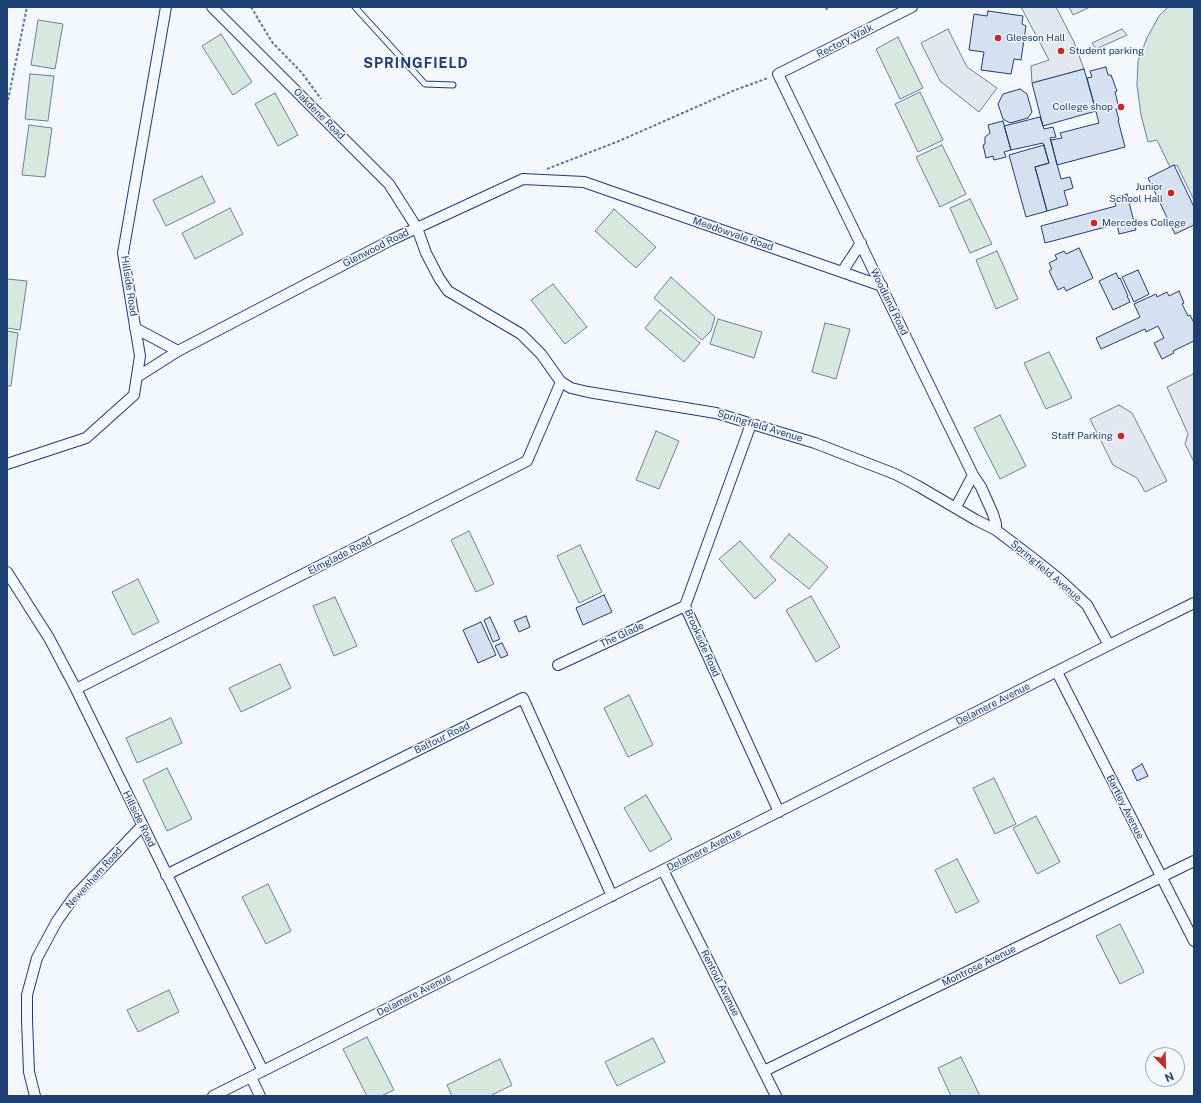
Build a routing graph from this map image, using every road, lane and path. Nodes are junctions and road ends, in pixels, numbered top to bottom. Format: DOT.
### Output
graph roads {
  1 [pos="27,7"];
  2 [pos="166,7"];
  3 [pos="212,7"];
  4 [pos="251,7"];
  5 [pos="355,7"];
  6 [pos="912,7"];
  7 [pos="778,74"];
  8 [pos="453,85"];
  9 [pos="7,105"];
  10 [pos="319,113"];
  11 [pos="546,170"];
  12 [pos="584,182"];
  13 [pos="417,228"];
  14 [pos="861,244"];
  15 [pos="842,272"];
  16 [pos="882,286"];
  17 [pos="135,328"];
  18 [pos="178,351"];
  19 [pos="137,376"];
  20 [pos="561,382"];
  21 [pos="751,424"];
  22 [pos="7,464"];
  23 [pos="973,475"];
  24 [pos="956,507"];
  25 [pos="996,530"];
  26 [pos="7,572"];
  27 [pos="1194,603"];
  28 [pos="685,606"];
  29 [pos="1109,645"];
  30 [pos="558,665"];
  31 [pos="1057,672"];
  32 [pos="76,689"];
  33 [pos="779,812"];
  34 [pos="142,826"];
  35 [pos="1194,861"];
  36 [pos="663,870"];
  37 [pos="166,875"];
  38 [pos="1161,877"];
  39 [pos="612,896"];
  40 [pos="1194,941"];
  41 [pos="263,1071"];
  42 [pos="764,1072"];
  43 [pos="251,1077"];
  44 [pos="35,1096"];
  45 [pos="214,1096"];
  46 [pos="260,1096"];
  47 [pos="776,1096"];
  1 -- 9 [label="path"];
  2 -- 17 [label="street, Hillside Road"];
  3 -- 10 [label="street, Oakdene Road"];
  4 -- 10 [label="path"];
  5 -- 8 [label="lane"];
  6 -- 7 [label="street, Rectory Walk"];
  7 -- 11 [label="path"];
  7 -- 14 [label="street, Woodland Road"];
  10 -- 13 [label="street, Oakdene Road"];
  12 -- 13 [label="street, Glenwood Road"];
  12 -- 15 [label="street, Meadowvale Road"];
  13 -- 18 [label="street, Glenwood Road"];
  13 -- 20 [label="street"];
  14 -- 15 [label="street"];
  14 -- 16 [label="street, Woodland Road"];
  15 -- 16 [label="street, Meadowvale Road"];
  16 -- 23 [label="street, Woodland Road"];
  17 -- 18 [label="street"];
  17 -- 19 [label="street, Hillside Road"];
  18 -- 19 [label="street, Glenwood Road"];
  19 -- 22 [label="street, Hillside Road"];
  20 -- 21 [label="street, Springfield Avenue"];
  20 -- 32 [label="street, Elmglade Road"];
  21 -- 24 [label="street, Springfield Avenue"];
  21 -- 28 [label="street, Brookside Road"];
  23 -- 24 [label="street"];
  23 -- 25 [label="street, Woodland Road"];
  24 -- 25 [label="street, Springfield Avenue"];
  25 -- 29 [label="street, Springfield Avenue"];
  26 -- 32 [label="street, Hillside Road"];
  27 -- 29 [label="street, Delamere Avenue"];
  28 -- 30 [label="street, The Glade"];
  28 -- 33 [label="street, Brookside Road"];
  29 -- 31 [label="street, Delamere Avenue"];
  31 -- 33 [label="street, Delamere Avenue"];
  31 -- 38 [label="street, Bartley Avenue"];
  32 -- 34 [label="street, Hillside Road"];
  33 -- 36 [label="street, Delamere Avenue"];
  34 -- 37 [label="street, Hillside Road"];
  34 -- 44 [label="street, Newenham Road"];
  35 -- 38 [label="street, Montrose Avenue"];
  36 -- 39 [label="street, Delamere Avenue"];
  36 -- 42 [label="street, Rentoul Avenue"];
  37 -- 39 [label="street, Balfour Road"];
  37 -- 41 [label="street, Hillside Road"];
  38 -- 40 [label="street, Bartley Avenue"];
  38 -- 42 [label="street, Montrose Avenue"];
  39 -- 41 [label="street, Delamere Avenue"];
  41 -- 43 [label="street, Delamere Avenue"];
  42 -- 47 [label="street, Rentoul Avenue"];
  43 -- 45 [label="street, Delamere Avenue"];
  43 -- 46 [label="street"];
}
